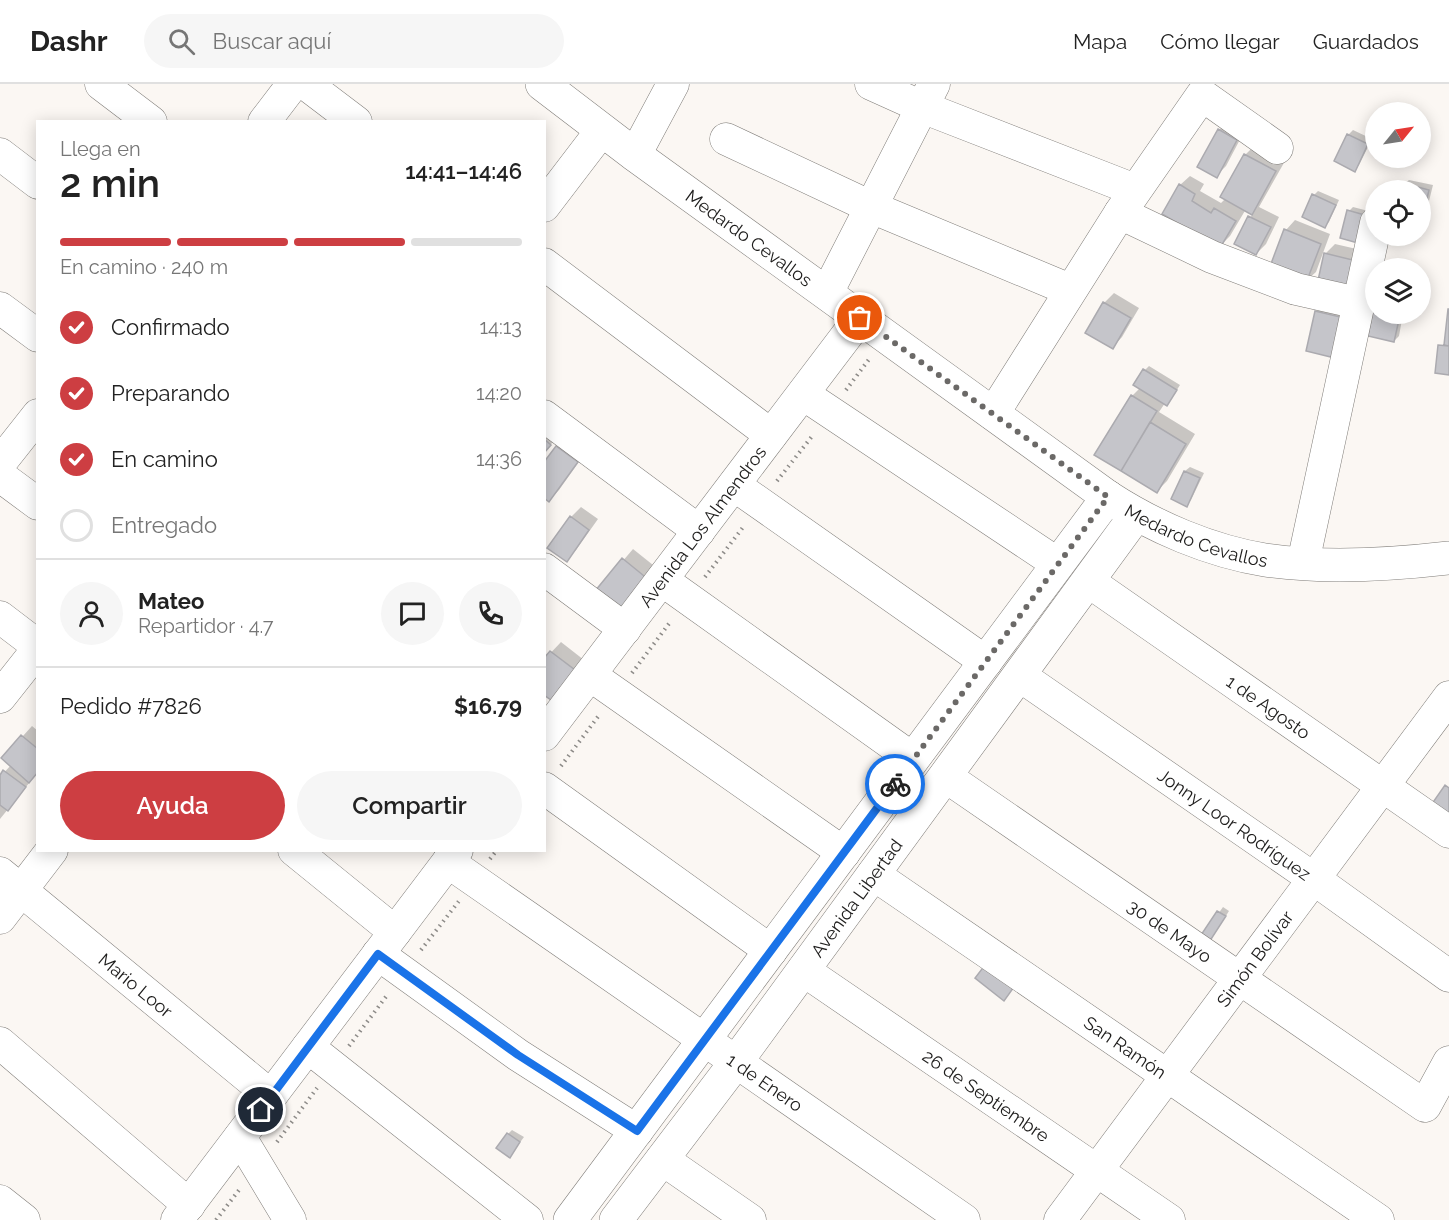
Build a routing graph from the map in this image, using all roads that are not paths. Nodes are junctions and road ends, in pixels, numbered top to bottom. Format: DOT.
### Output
graph roads {
  1 [pos="101,84"];
  2 [pos="293,84"];
  3 [pos="306,84"];
  4 [pos="542,84"];
  5 [pos="673,84"];
  6 [pos="871,84"];
  7 [pos="1206,90"];
  8 [pos="928,95"];
  9 [pos="148,120"];
  10 [pos="266,120"];
  11 [pos="353,120"];
  12 [pos="602,130"];
  13 [pos="726,139"];
  14 [pos="1277,148"];
  15 [pos="0,154"];
  16 [pos="635,155"];
  17 [pos="36,181"];
  18 [pos="1127,201"];
  19 [pos="546,203"];
  20 [pos="871,207"];
  21 [pos="1371,246"];
  22 [pos="546,266"];
  23 [pos="1070,290"];
  24 [pos="827,293"];
  25 [pos="1358,303"];
  26 [pos="0,308"];
  27 [pos="860,318"];
  28 [pos="36,335"];
  29 [pos="803,393"];
  30 [pos="993,414"];
  31 [pos="36,417"];
  32 [pos="546,417"];
  33 [pos="771,435"];
  34 [pos="0,463"];
  35 [pos="0,476"];
  36 [pos="734,484"];
  37 [pos="1108,497"];
  38 [pos="36,503"];
  39 [pos="1136,515"];
  40 [pos="699,531"];
  41 [pos="1449,558"];
  42 [pos="1303,563"];
  43 [pos="1058,564"];
  44 [pos="546,570"];
  45 [pos="662,580"];
  46 [pos="1088,582"];
  47 [pos="0,617"];
  48 [pos="625,629"];
  49 [pos="36,645"];
  50 [pos="36,650"];
  51 [pos="986,662"];
  52 [pos="590,675"];
  53 [pos="1019,675"];
  54 [pos="0,697"];
  55 [pos="1449,697"];
  56 [pos="547,726"];
  57 [pos="913,759"];
  58 [pos="945,776"];
  59 [pos="552,778"];
  60 [pos="1383,785"];
  61 [pos="1449,832"];
  62 [pos="49,852"];
  63 [pos="296,852"];
  64 [pos="844,853"];
  65 [pos="453,856"];
  66 [pos="873,874"];
  67 [pos="1314,879"];
  68 [pos="11,882"];
  69 [pos="0,918"];
  70 [pos="386,943"];
  71 [pos="771,951"];
  72 [pos="803,970"];
  73 [pos="1449,976"];
  74 [pos="1239,978"];
  75 [pos="705,1041"];
  76 [pos="0,1043"];
  77 [pos="308,1047"];
  78 [pos="736,1062"];
  79 [pos="1167,1075"];
  80 [pos="1440,1085"];
  81 [pos="270,1096"];
  82 [pos="637,1131"];
  83 [pos="240,1137"];
  84 [pos="662,1159"];
  85 [pos="1096,1171"];
  86 [pos="0,1201"];
  87 [pos="183,1212"];
  88 [pos="1370,1218"];
  89 [pos="24,1220"];
  90 [pos="290,1220"];
  91 [pos="527,1220"];
  92 [pos="570,1220"];
  93 [pos="616,1220"];
  94 [pos="750,1220"];
  95 [pos="964,1220"];
  96 [pos="1060,1220"];
  97 [pos="1169,1220"];
  1 -- 9 [label="street"];
  2 -- 10 [label="street"];
  3 -- 11 [label="street"];
  4 -- 12 [label="street, Medardo Cevallos"];
  5 -- 16 [label="street"];
  6 -- 8 [label="street"];
  7 -- 14 [label="street"];
  7 -- 18 [label="street"];
  8 -- 18 [label="street"];
  8 -- 20 [label="street"];
  12 -- 16 [label="street, Medardo Cevallos"];
  12 -- 19 [label="street"];
  13 -- 20 [label="street"];
  15 -- 17 [label="street"];
  16 -- 24 [label="street, Medardo Cevallos"];
  18 -- 23 [label="street"];
  18 -- 25 [label="street"];
  20 -- 23 [label="street"];
  20 -- 24 [label="street"];
  21 -- 25 [label="street"];
  22 -- 33 [label="street"];
  23 -- 30 [label="street"];
  24 -- 27 [label="street, Medardo Cevallos"];
  25 -- 42 [label="street"];
  26 -- 28 [label="street"];
  27 -- 29 [label="street, Avenida Los Almendros"];
  27 -- 30 [label="street, Medardo Cevallos"];
  29 -- 33 [label="street, Avenida Los Almendros"];
  29 -- 43 [label="street"];
  30 -- 37 [label="street, Medardo Cevallos"];
  31 -- 34 [label="street"];
  32 -- 40 [label="street"];
  33 -- 36 [label="street, Avenida Los Almendros"];
  35 -- 38 [label="street"];
  36 -- 40 [label="street, Avenida Los Almendros"];
  36 -- 51 [label="street"];
  37 -- 39 [label="street, Medardo Cevallos"];
  37 -- 43 [label="street, Avenida Libertad"];
  39 -- 42 [label="street, Medardo Cevallos"];
  39 -- 46 [label="street, Avenida Libertad"];
  40 -- 45 [label="street, Avenida Los Almendros"];
  41 -- 42 [label="street, Medardo Cevallos"];
  43 -- 51 [label="street, Avenida Libertad"];
  44 -- 48 [label="street"];
  45 -- 48 [label="street, Avenida Los Almendros"];
  45 -- 57 [label="street"];
  46 -- 53 [label="street, Avenida Libertad"];
  46 -- 60 [label="street, 1 de Agosto"];
  47 -- 49 [label="street"];
  48 -- 52 [label="street, Avenida Los Almendros"];
  50 -- 54 [label="street"];
  51 -- 57 [label="street, Avenida Libertad"];
  52 -- 56 [label="street, Avenida Los Almendros"];
  52 -- 64 [label="street"];
  53 -- 58 [label="street, Avenida Libertad"];
  53 -- 67 [label="street, Jonny Loor Rodríguez"];
  55 -- 60 [label="street, Simón Bolívar"];
  57 -- 64 [label="street, Avenida Libertad"];
  58 -- 66 [label="street, Avenida Libertad"];
  58 -- 74 [label="street, 30 de Mayo"];
  59 -- 71 [label="street"];
  60 -- 61 [label="street, 1 de Agosto"];
  60 -- 67 [label="street, Simón Bolívar"];
  62 -- 68 [label="street"];
  63 -- 70 [label="street"];
  64 -- 71 [label="street, Avenida Libertad"];
  65 -- 70 [label="street"];
  65 -- 75 [label="street, 1 de Enero"];
  66 -- 72 [label="street, Avenida Libertad"];
  66 -- 79 [label="street, San Ramón"];
  67 -- 73 [label="street, Jonny Loor Rodríguez"];
  67 -- 74 [label="street, Simón Bolívar"];
  68 -- 69 [label="street"];
  68 -- 81 [label="street, Mario Loor"];
  70 -- 77 [label="street"];
  70 -- 82 [label="street"];
  71 -- 75 [label="street, Avenida Libertad"];
  72 -- 78 [label="street, Avenida Libertad"];
  72 -- 85 [label="street, 26 de Septiembre"];
  74 -- 79 [label="street, Simón Bolívar"];
  74 -- 80 [label="street, 30 de Mayo"];
  75 -- 78 [label="street, 1 de Enero"];
  75 -- 82 [label="street, Avenida Libertad"];
  76 -- 87 [label="street"];
  77 -- 81 [label="street"];
  77 -- 91 [label="street"];
  78 -- 84 [label="street, Avenida Libertad"];
  78 -- 95 [label="street, 1 de Enero"];
  79 -- 85 [label="street, Simón Bolívar"];
  79 -- 88 [label="street, San Ramón"];
  81 -- 83 [label="street"];
  82 -- 92 [label="street, Avenida Libertad"];
  83 -- 87 [label="street"];
  83 -- 90 [label="street"];
  84 -- 93 [label="street, Avenida Libertad"];
  84 -- 94 [label="street"];
  85 -- 96 [label="street, Simón Bolívar"];
  85 -- 97 [label="street, 26 de Septiembre"];
  86 -- 89 [label="street"];
}
